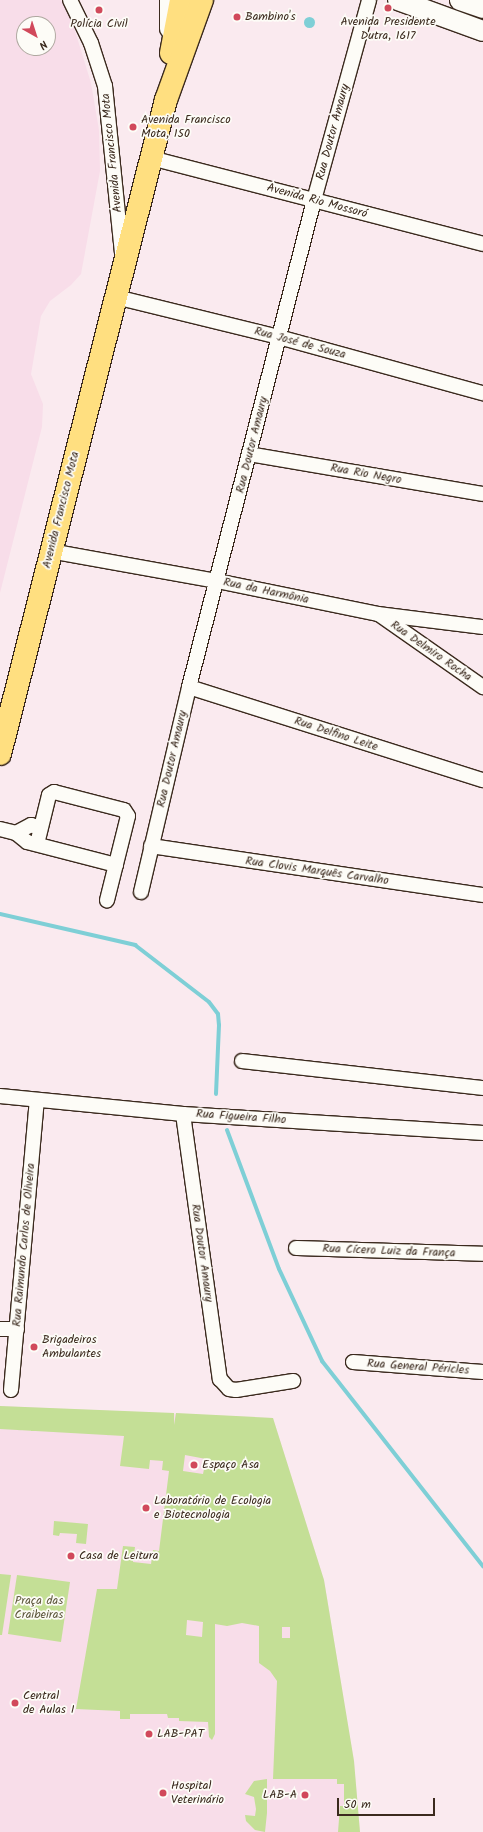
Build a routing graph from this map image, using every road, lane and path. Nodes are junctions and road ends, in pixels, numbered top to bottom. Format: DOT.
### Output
graph roads {
  1 [pos="70,0"];
  2 [pos="169,0"];
  3 [pos="369,0"];
  4 [pos="398,0"];
  5 [pos="460,0"];
  6 [pos="197,1"];
  7 [pos="483,8"];
  8 [pos="483,31"];
  9 [pos="170,58"];
  10 [pos="166,100"];
  11 [pos="151,158"];
  12 [pos="314,200"];
  13 [pos="483,244"];
  14 [pos="124,265"];
  15 [pos="116,297"];
  16 [pos="279,337"];
  17 [pos="483,393"];
  18 [pos="249,454"];
  19 [pos="483,494"];
  20 [pos="50,551"];
  21 [pos="216,581"];
  22 [pos="378,614"];
  23 [pos="483,627"];
  24 [pos="189,687"];
  25 [pos="483,687"];
  26 [pos="0,754"];
  27 [pos="483,780"];
  28 [pos="40,828"];
  29 [pos="0,829"];
  30 [pos="16,833"];
  31 [pos="37,844"];
  32 [pos="151,846"];
  33 [pos="116,865"];
  34 [pos="141,892"];
  35 [pos="483,895"];
  36 [pos="107,900"];
  37 [pos="242,1061"];
  38 [pos="483,1088"];
  39 [pos="0,1096"];
  40 [pos="37,1100"];
  41 [pos="183,1114"];
  42 [pos="483,1133"];
  43 [pos="296,1248"];
  44 [pos="483,1254"];
  45 [pos="0,1329"];
  46 [pos="17,1329"];
  47 [pos="354,1362"];
  48 [pos="483,1372"];
  49 [pos="294,1381"];
  50 [pos="11,1390"];
  1 -- 14 [label="street, Avenida Francisco Mota"];
  2 -- 9 [label="street"];
  3 -- 12 [label="street, Rua Doutor Amaury"];
  4 -- 8 [label="main road"];
  5 -- 7 [label="main road"];
  6 -- 9 [label="main road"];
  6 -- 10 [label="main road"];
  9 -- 10 [label="main road"];
  10 -- 11 [label="main road, Avenida Francisco Mota"];
  11 -- 12 [label="street, Avenida Rio Mossoró"];
  11 -- 14 [label="main road, Avenida Francisco Mota"];
  12 -- 13 [label="street, Avenida Rio Mossoró"];
  12 -- 16 [label="street, Rua Doutor Amaury"];
  14 -- 15 [label="main road, Avenida Francisco Mota"];
  15 -- 16 [label="street, Rua José de Souza"];
  15 -- 20 [label="main road, Avenida Francisco Mota"];
  16 -- 17 [label="street, Rua José de Souza"];
  16 -- 18 [label="street, Rua Doutor Amaury"];
  18 -- 19 [label="street, Rua Rio Negro"];
  18 -- 21 [label="street, Rua Doutor Amaury"];
  20 -- 21 [label="street, Rua da Harmônia"];
  20 -- 26 [label="main road, Avenida Francisco Mota"];
  21 -- 22 [label="street, Rua da Harmônia"];
  21 -- 24 [label="street, Rua Doutor Amaury"];
  22 -- 23 [label="street, Rua da Harmônia"];
  22 -- 25 [label="street, Rua Delmiro Rocha"];
  24 -- 27 [label="street, Rua Delfino Leite"];
  24 -- 32 [label="street, Rua Doutor Amaury"];
  28 -- 30 [label="street"];
  28 -- 31 [label="street"];
  28 -- 33 [label="street"];
  29 -- 30 [label="street"];
  30 -- 31 [label="street"];
  31 -- 33 [label="street"];
  32 -- 34 [label="street, Rua Doutor Amaury"];
  32 -- 35 [label="street, Rua Clovis Marquês Carvalho"];
  33 -- 36 [label="street"];
  37 -- 38 [label="street"];
  39 -- 40 [label="street, Rua Figueira Filho"];
  40 -- 41 [label="street, Rua Figueira Filho"];
  40 -- 46 [label="street, Rua Raimundo Carlos de Oliveira"];
  41 -- 42 [label="street, Rua Figueira Filho"];
  41 -- 49 [label="street, Rua Doutor Amaury"];
  43 -- 44 [label="street, Rua Cícero Luiz da França"];
  45 -- 46 [label="street"];
  46 -- 50 [label="street, Rua Raimundo Carlos de Oliveira"];
  47 -- 48 [label="street, Rua General Péricles"];
}
